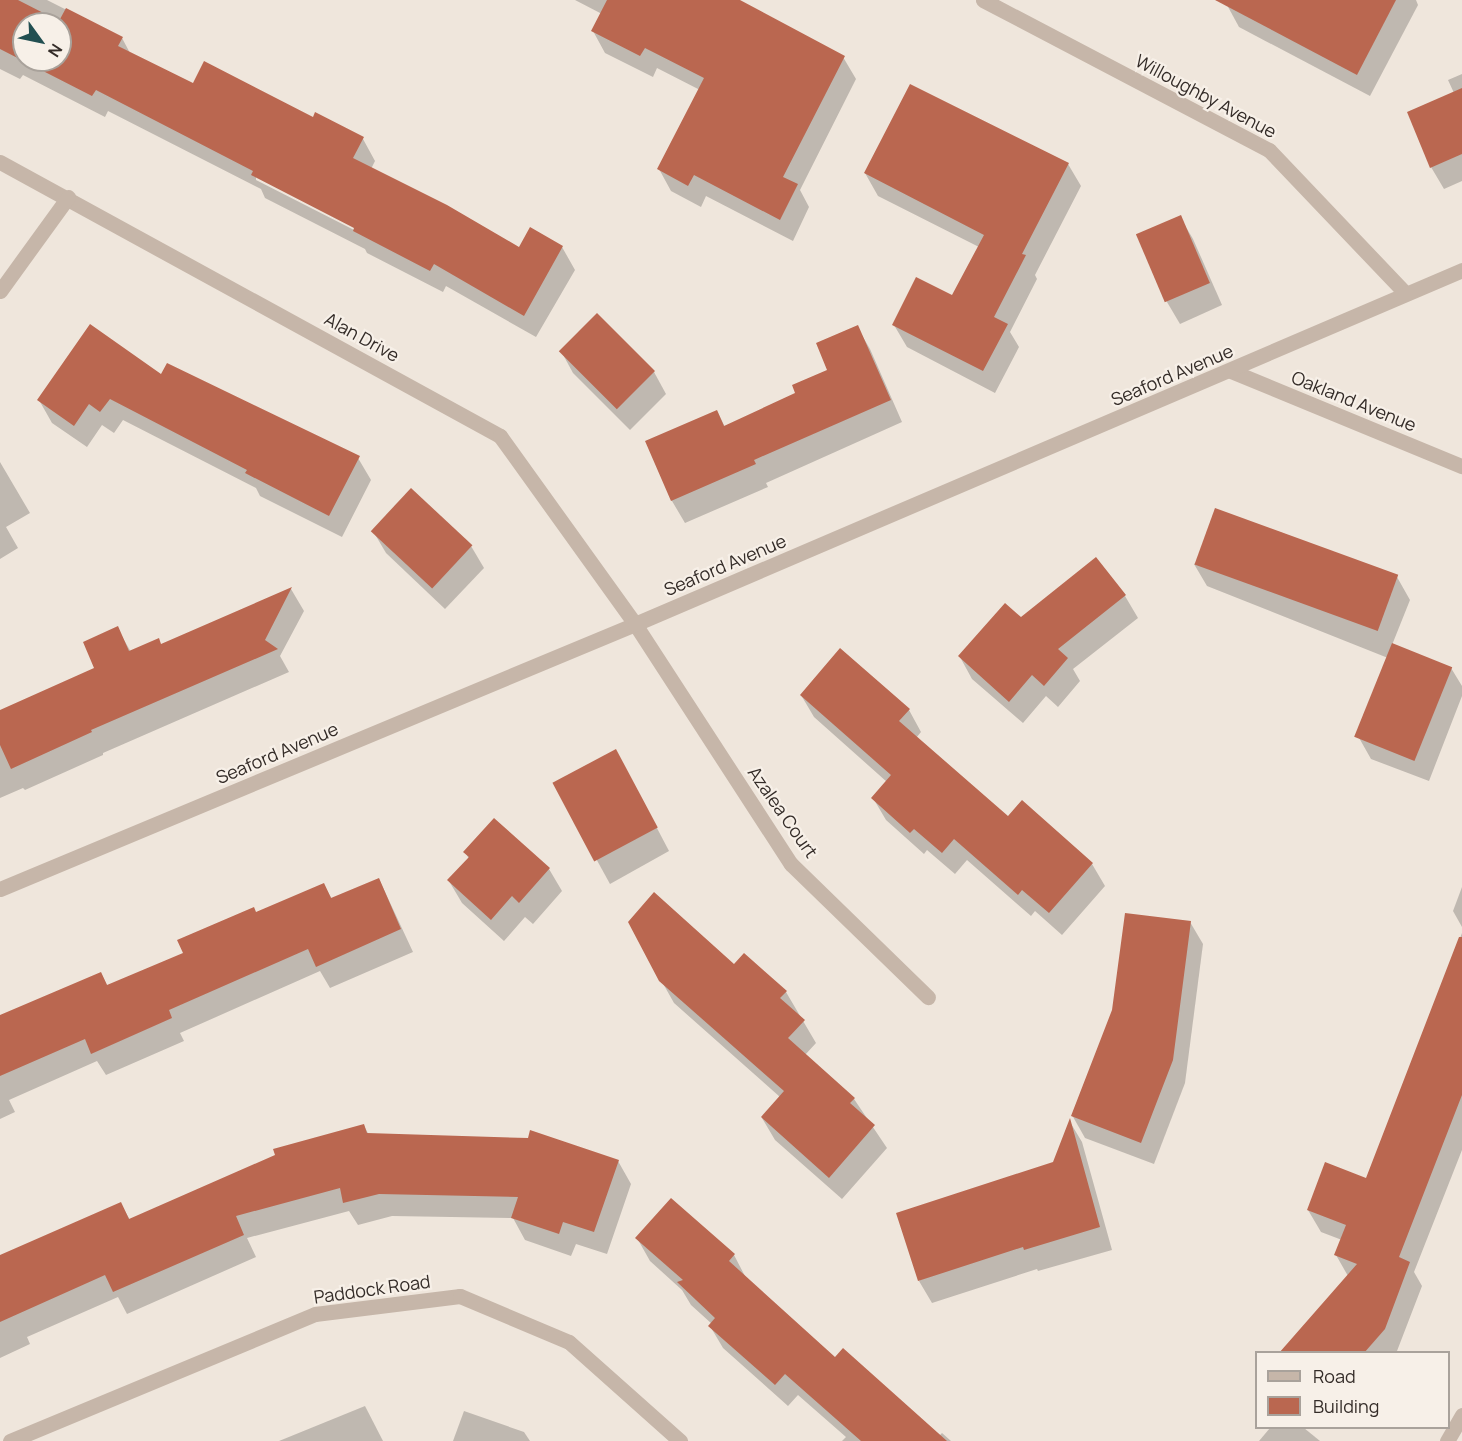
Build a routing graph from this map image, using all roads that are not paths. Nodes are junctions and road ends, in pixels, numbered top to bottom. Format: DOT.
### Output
graph roads {
  1 [pos="982,0"];
  2 [pos="0,162"];
  3 [pos="68,197"];
  4 [pos="1462,270"];
  5 [pos="0,291"];
  6 [pos="1405,292"];
  7 [pos="1231,371"];
  8 [pos="1462,466"];
  9 [pos="636,624"];
  10 [pos="0,889"];
  11 [pos="928,997"];
  12 [pos="1462,1415"];
  13 [pos="10,1441"];
  14 [pos="681,1441"];
  15 [pos="1447,1441"];
  1 -- 6 [label="street, Willoughby Avenue"];
  2 -- 3 [label="street, Alan Drive"];
  3 -- 5 [label="street"];
  3 -- 9 [label="street, Alan Drive"];
  4 -- 6 [label="street, Seaford Avenue"];
  6 -- 7 [label="street, Seaford Avenue"];
  7 -- 8 [label="street, Oakland Avenue"];
  7 -- 9 [label="street, Seaford Avenue"];
  9 -- 10 [label="street, Seaford Avenue"];
  9 -- 11 [label="street, Azalea Court"];
  12 -- 15 [label="street"];
  13 -- 14 [label="street, Paddock Road"];
}
